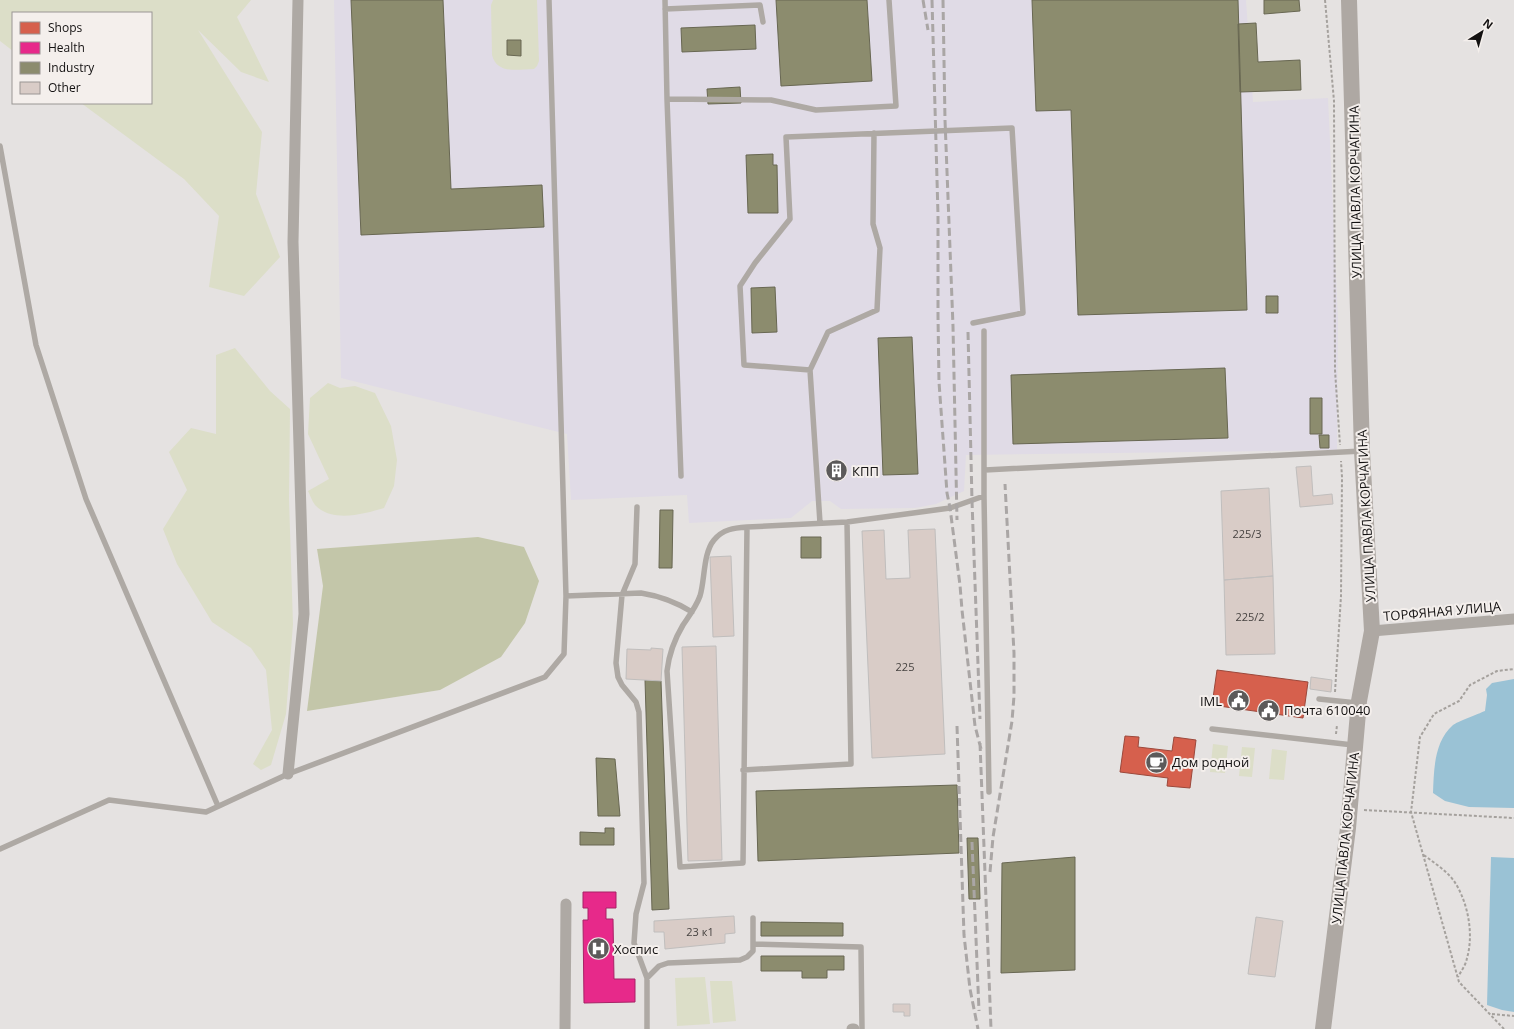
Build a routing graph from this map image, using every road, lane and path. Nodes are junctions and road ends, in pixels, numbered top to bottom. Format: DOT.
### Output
graph roads {
  1 [pos="298,0"];
  2 [pos="549,0"];
  3 [pos="665,0"];
  4 [pos="889,0"];
  5 [pos="1325,0"];
  6 [pos="1349,0"];
  7 [pos="665,9"];
  8 [pos="763,22"];
  9 [pos="666,99"];
  10 [pos="874,133"];
  11 [pos="0,146"];
  12 [pos="973,323"];
  13 [pos="984,331"];
  14 [pos="810,370"];
  15 [pos="1362,451"];
  16 [pos="1340,452"];
  17 [pos="985,470"];
  18 [pos="681,476"];
  19 [pos="984,496"];
  20 [pos="637,506"];
  21 [pos="847,522"];
  22 [pos="820,523"];
  23 [pos="747,528"];
  24 [pos="622,595"];
  25 [pos="566,596"];
  26 [pos="692,612"];
  27 [pos="1514,619"];
  28 [pos="1372,631"];
  29 [pos="1514,669"];
  30 [pos="1335,695"];
  31 [pos="1319,699"];
  32 [pos="1359,703"];
  33 [pos="1212,729"];
  34 [pos="1356,745"];
  35 [pos="743,770"];
  36 [pos="288,774"];
  37 [pos="989,792"];
  38 [pos="218,806"];
  39 [pos="1361,810"];
  40 [pos="1411,812"];
  41 [pos="1514,818"];
  42 [pos="0,848"];
  43 [pos="1423,855"];
  44 [pos="566,904"];
  45 [pos="753,918"];
  46 [pos="754,944"];
  47 [pos="647,978"];
  48 [pos="1458,978"];
  49 [pos="1490,1014"];
  50 [pos="1514,1016"];
  51 [pos="565,1029"];
  52 [pos="647,1029"];
  53 [pos="862,1029"];
  54 [pos="1323,1029"];
  55 [pos="1504,1029"];
  1 -- 36 [label="street"];
  2 -- 25 [label="lane"];
  3 -- 7 [label="lane"];
  4 -- 9 [label="lane"];
  5 -- 16 [label="path"];
  6 -- 15 [label="main road, УЛИЦА ПАВЛА КОРЧАГИНА"];
  7 -- 8 [label="lane"];
  7 -- 9 [label="lane"];
  9 -- 18 [label="lane"];
  10 -- 12 [label="lane"];
  10 -- 14 [label="lane"];
  10 -- 14 [label="lane"];
  11 -- 38 [label="lane"];
  13 -- 17 [label="lane"];
  14 -- 22 [label="lane"];
  15 -- 16 [label="lane"];
  15 -- 28 [label="main road, УЛИЦА ПАВЛА КОРЧАГИНА"];
  16 -- 17 [label="lane"];
  16 -- 30 [label="path"];
  17 -- 19 [label="lane"];
  19 -- 21 [label="lane"];
  19 -- 37 [label="lane"];
  20 -- 24 [label="lane"];
  21 -- 22 [label="lane"];
  21 -- 35 [label="lane"];
  22 -- 23 [label="lane"];
  23 -- 26 [label="lane"];
  23 -- 35 [label="lane"];
  24 -- 25 [label="lane"];
  24 -- 26 [label="lane"];
  24 -- 47 [label="lane"];
  25 -- 36 [label="lane"];
  26 -- 35 [label="lane"];
  27 -- 28 [label="street, ТОРФЯНАЯ УЛИЦА"];
  28 -- 32 [label="main road, УЛИЦА ПАВЛА КОРЧАГИНА"];
  29 -- 40 [label="path"];
  31 -- 32 [label="lane"];
  32 -- 34 [label="main road, УЛИЦА ПАВЛА КОРЧАГИНА"];
  33 -- 34 [label="lane"];
  34 -- 54 [label="main road, УЛИЦА ПАВЛА КОРЧАГИНА"];
  36 -- 38 [label="lane"];
  38 -- 42 [label="lane"];
  39 -- 40 [label="path"];
  40 -- 41 [label="path"];
  40 -- 43 [label="path"];
  43 -- 48 [label="path"];
  43 -- 48 [label="path"];
  44 -- 51 [label="street"];
  45 -- 46 [label="lane"];
  46 -- 47 [label="lane"];
  46 -- 53 [label="lane"];
  47 -- 52 [label="lane"];
  48 -- 49 [label="path"];
  49 -- 50 [label="path"];
  49 -- 55 [label="path"];
}
